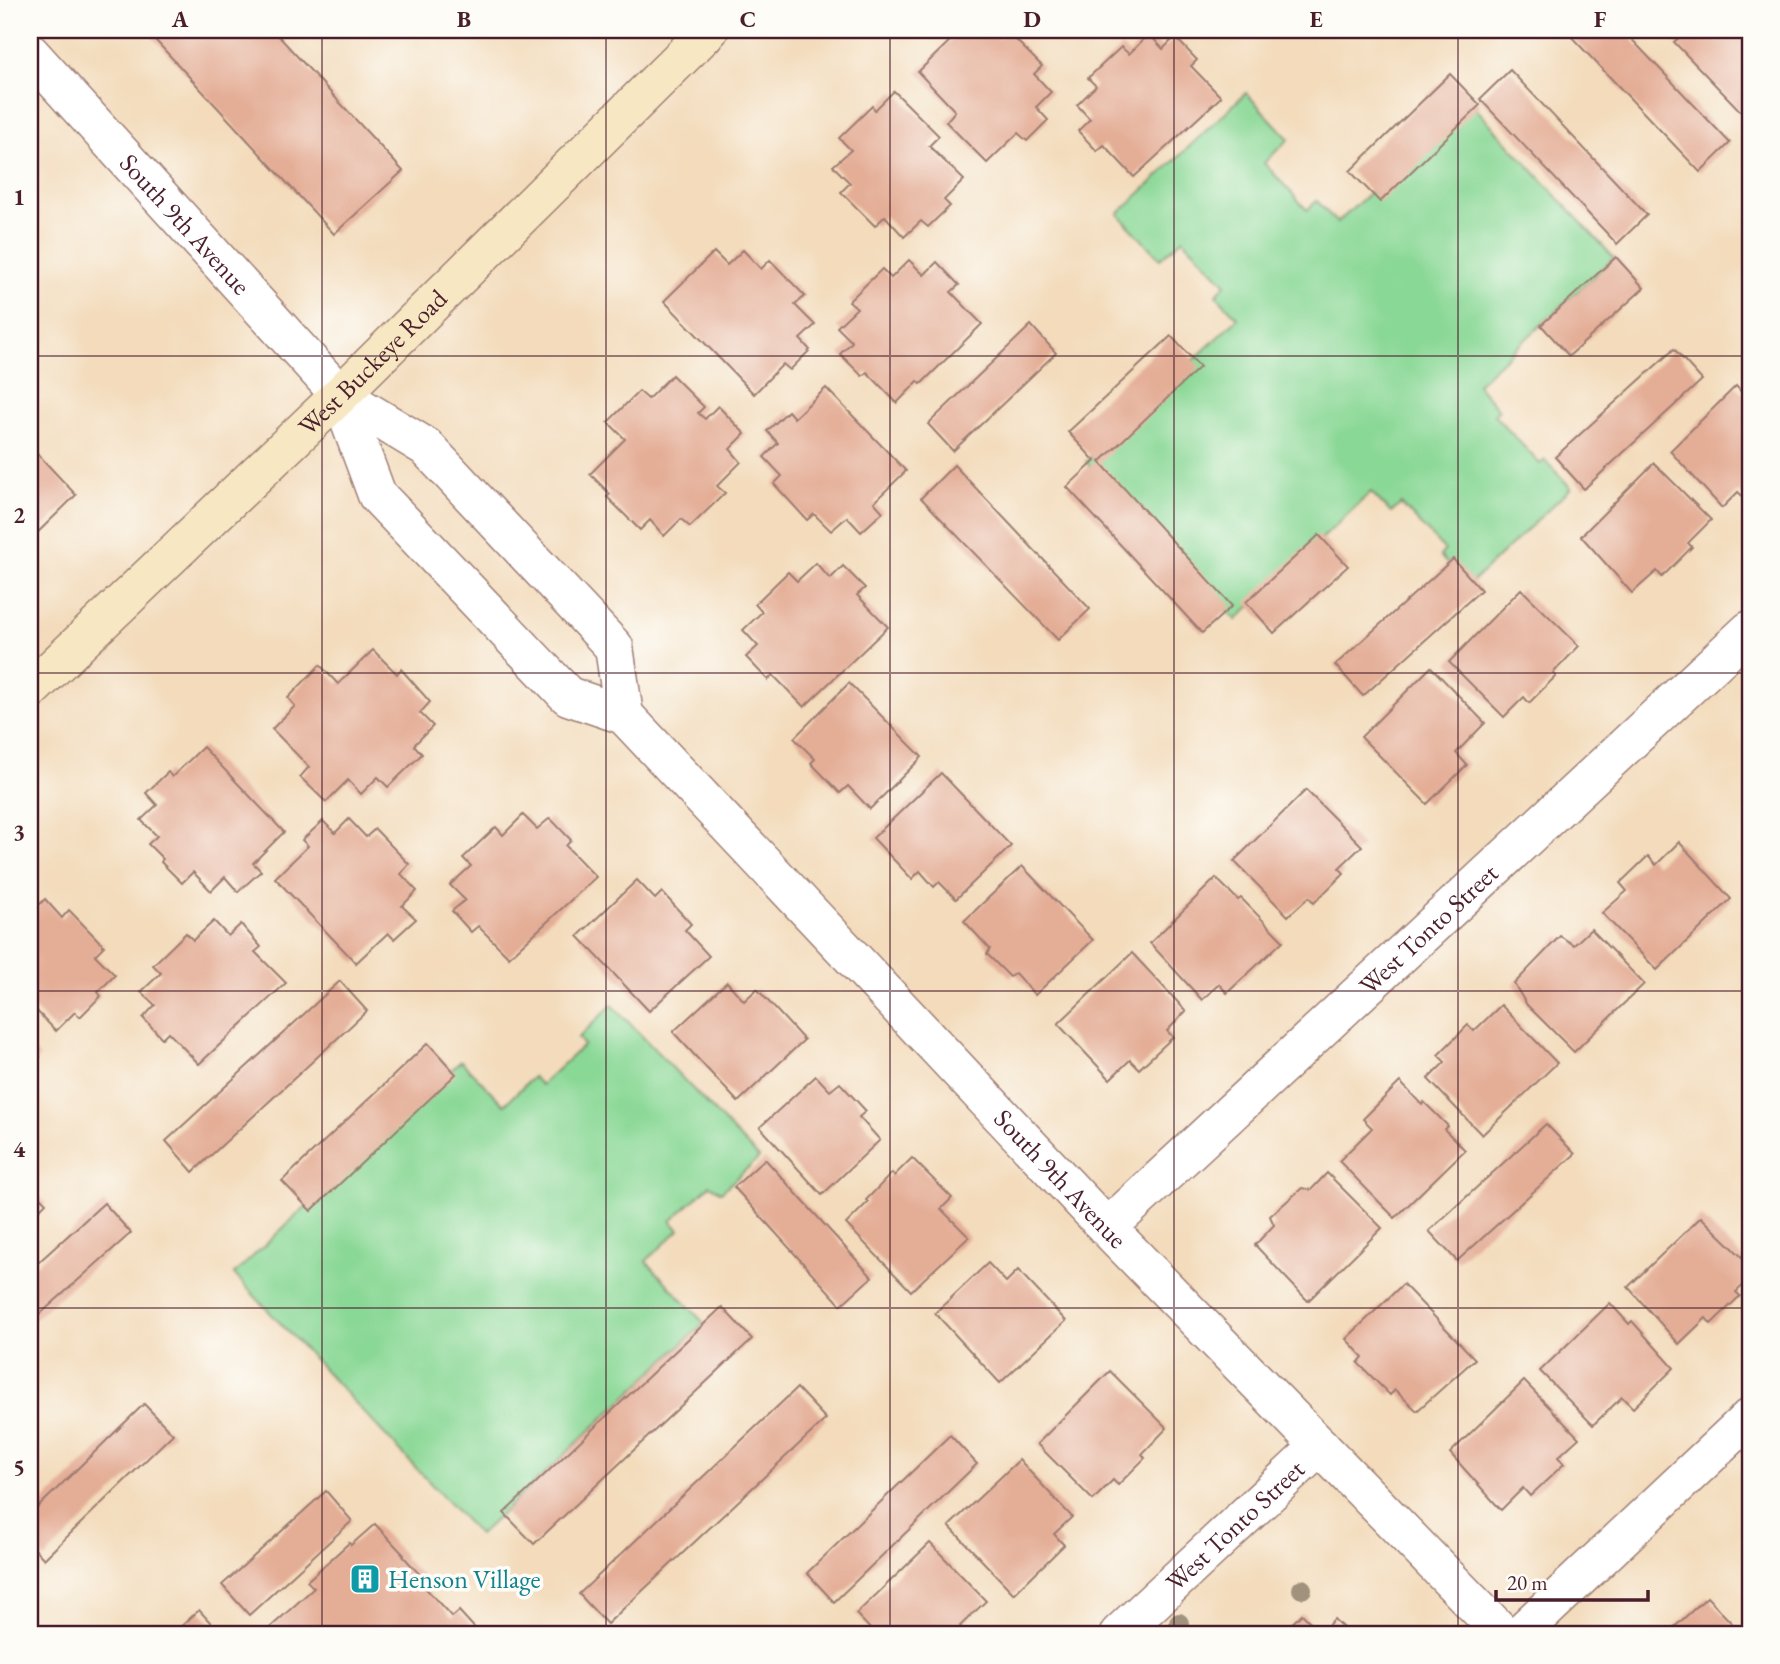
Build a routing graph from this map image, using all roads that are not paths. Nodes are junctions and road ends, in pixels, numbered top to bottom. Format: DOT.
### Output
graph roads {
  1 [pos="709,30"];
  2 [pos="30,53"];
  3 [pos="340,395"];
  4 [pos="1750,630"];
  5 [pos="30,690"];
  6 [pos="624,715"];
  7 [pos="1107,1228"];
  8 [pos="1750,1417"];
  9 [pos="1320,1446"];
  10 [pos="1119,1634"];
  11 [pos="1503,1634"];
  12 [pos="1520,1634"];
  1 -- 3 [label="main road, West Buckeye Road"];
  2 -- 3 [label="street, South 9th Avenue"];
  3 -- 5 [label="main road, West Buckeye Road"];
  3 -- 6 [label="street, South 9th Avenue"];
  3 -- 6 [label="street, South 9th Avenue"];
  4 -- 7 [label="street, West Tonto Street"];
  6 -- 7 [label="street, South 9th Avenue"];
  7 -- 9 [label="street, South 9th Avenue"];
  8 -- 12 [label="street"];
  9 -- 10 [label="street, West Tonto Street"];
  9 -- 11 [label="street, South 9th Avenue"];
}
